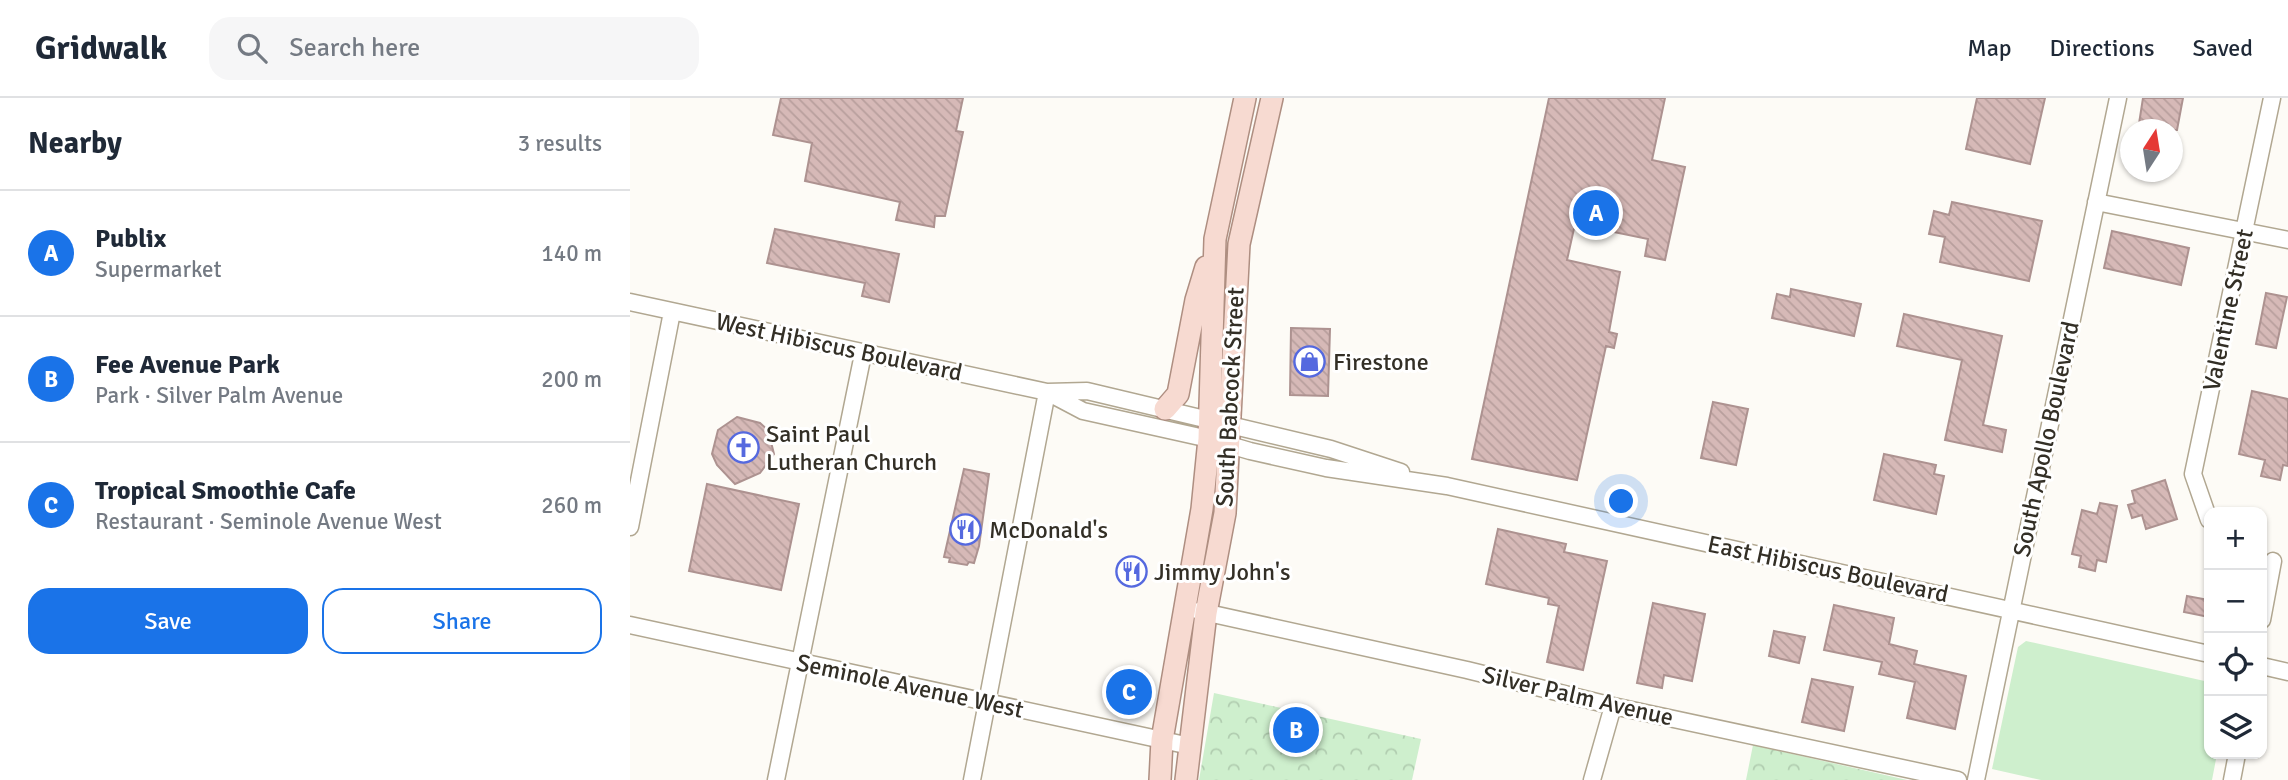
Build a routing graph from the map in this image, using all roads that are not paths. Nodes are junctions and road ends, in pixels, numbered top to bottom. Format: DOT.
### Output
graph roads {
  1 [pos="1245,98"];
  2 [pos="1272,98"];
  3 [pos="2119,98"];
  4 [pos="2273,98"];
  5 [pos="2096,202"];
  6 [pos="2245,231"];
  7 [pos="1215,239"];
  8 [pos="2288,240"];
  9 [pos="630,302"];
  10 [pos="672,312"];
  11 [pos="863,354"];
  12 [pos="1047,392"];
  13 [pos="1165,409"];
  14 [pos="1209,429"];
  15 [pos="1231,435"];
  16 [pos="2204,507"];
  17 [pos="630,527"];
  18 [pos="2274,556"];
  19 [pos="2267,593"];
  20 [pos="2011,609"];
  21 [pos="1203,612"];
  22 [pos="630,625"];
  23 [pos="2204,653"];
  24 [pos="799,662"];
  25 [pos="2267,667"];
  26 [pos="2288,672"];
  27 [pos="987,702"];
  28 [pos="1613,706"];
  29 [pos="1162,740"];
  30 [pos="1190,746"];
  31 [pos="2236,759"];
  32 [pos="776,780"];
  33 [pos="972,780"];
  34 [pos="1160,780"];
  35 [pos="1186,780"];
  36 [pos="1592,780"];
  37 [pos="1958,780"];
  38 [pos="1976,780"];
  39 [pos="2232,780"];
  1 -- 7 [label="main road, South Babcock Street"];
  2 -- 15 [label="main road, South Babcock Street"];
  3 -- 5 [label="street, South Apollo Boulevard"];
  4 -- 6 [label="street, Valentine Street"];
  5 -- 6 [label="street"];
  5 -- 20 [label="street, South Apollo Boulevard"];
  6 -- 8 [label="street"];
  6 -- 16 [label="street, Valentine Street"];
  7 -- 13 [label="main road"];
  7 -- 14 [label="main road, South Babcock Street"];
  9 -- 10 [label="street, West Hibiscus Boulevard"];
  10 -- 11 [label="street, West Hibiscus Boulevard"];
  10 -- 17 [label="street"];
  11 -- 12 [label="street, West Hibiscus Boulevard"];
  11 -- 24 [label="street"];
  12 -- 13 [label="street, West Hibiscus Boulevard"];
  12 -- 14 [label="street, West Hibiscus Boulevard"];
  12 -- 27 [label="street"];
  13 -- 14 [label="street, West Hibiscus Boulevard"];
  14 -- 15 [label="street, East Hibiscus Boulevard"];
  14 -- 29 [label="main road, South Babcock Street"];
  15 -- 20 [label="street, East Hibiscus Boulevard"];
  15 -- 21 [label="main road, South Babcock Street"];
  18 -- 19 [label="street"];
  20 -- 23 [label="street, East Hibiscus Boulevard"];
  20 -- 38 [label="street, South Apollo Boulevard"];
  21 -- 28 [label="street, Silver Palm Avenue"];
  21 -- 30 [label="main road, South Babcock Street"];
  22 -- 24 [label="street, Seminole Avenue West"];
  24 -- 27 [label="street, Seminole Avenue West"];
  24 -- 32 [label="street"];
  25 -- 26 [label="street"];
  27 -- 29 [label="street, Seminole Avenue West"];
  27 -- 33 [label="street"];
  28 -- 36 [label="street"];
  28 -- 37 [label="street, Silver Palm Avenue"];
  29 -- 30 [label="street, Seminole Avenue West"];
  29 -- 34 [label="main road, South Babcock Street"];
  30 -- 35 [label="main road, South Babcock Street"];
  31 -- 39 [label="street"];
}
